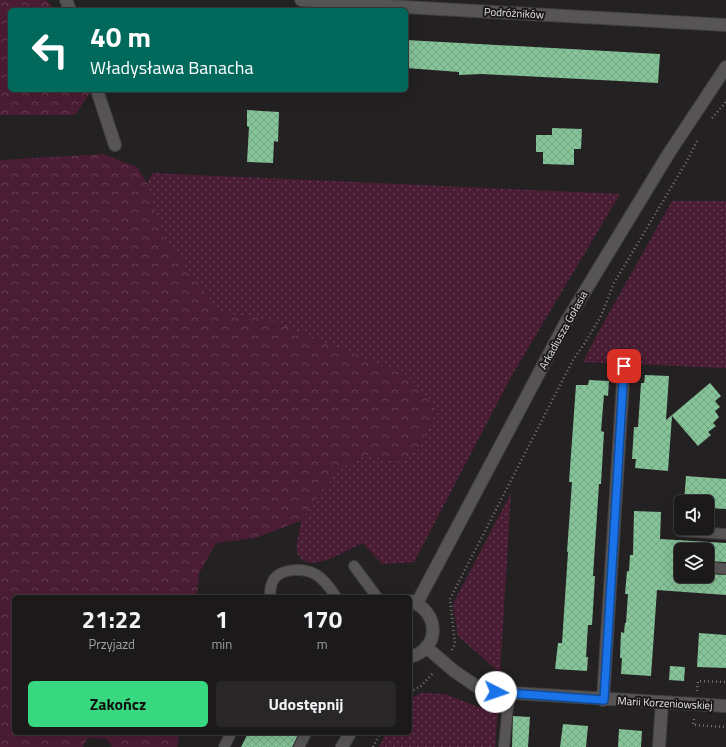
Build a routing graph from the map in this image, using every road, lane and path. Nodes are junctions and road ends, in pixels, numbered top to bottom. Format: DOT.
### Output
graph roads {
  1 [pos="301,0"];
  2 [pos="726,25"];
  3 [pos="726,66"];
  4 [pos="98,92"];
  5 [pos="726,102"];
  6 [pos="707,124"];
  7 [pos="701,134"];
  8 [pos="115,145"];
  9 [pos="624,366"];
  10 [pos="714,533"];
  11 [pos="726,534"];
  12 [pos="354,566"];
  13 [pos="714,568"];
  14 [pos="726,569"];
  15 [pos="270,595"];
  16 [pos="335,595"];
  17 [pos="376,595"];
  18 [pos="413,602"];
  19 [pos="426,648"];
  20 [pos="412,657"];
  21 [pos="443,662"];
  22 [pos="412,691"];
  23 [pos="510,693"];
  24 [pos="604,700"];
  25 [pos="662,702"];
  26 [pos="726,706"];
  27 [pos="694,716"];
  28 [pos="726,727"];
  29 [pos="230,735"];
  30 [pos="305,735"];
  31 [pos="349,735"];
  32 [pos="379,735"];
  33 [pos="224,747"];
  34 [pos="299,747"];
  35 [pos="342,747"];
  36 [pos="373,747"];
  37 [pos="504,747"];
  38 [pos="659,747"];
  1 -- 2 [label="street, Podróżników"];
  3 -- 18 [label="street, Arkadiusza Gołasia"];
  4 -- 8 [label="street"];
  5 -- 6 [label="path"];
  7 -- 21 [label="path"];
  9 -- 24 [label="street"];
  10 -- 11 [label="lane"];
  12 -- 17 [label="lane"];
  13 -- 14 [label="lane"];
  15 -- 16 [label="lane"];
  18 -- 19 [label="street"];
  19 -- 20 [label="street"];
  19 -- 21 [label="street, Marii Korzeniowskiej"];
  21 -- 22 [label="path"];
  21 -- 23 [label="street, Marii Korzeniowskiej"];
  23 -- 24 [label="street, Marii Korzeniowskiej"];
  23 -- 37 [label="lane"];
  24 -- 25 [label="street, Marii Korzeniowskiej"];
  25 -- 26 [label="street, Marii Korzeniowskiej"];
  25 -- 38 [label="street"];
  27 -- 28 [label="path"];
  29 -- 33 [label="lane"];
  30 -- 34 [label="lane"];
  31 -- 35 [label="street"];
  32 -- 36 [label="path"];
}
